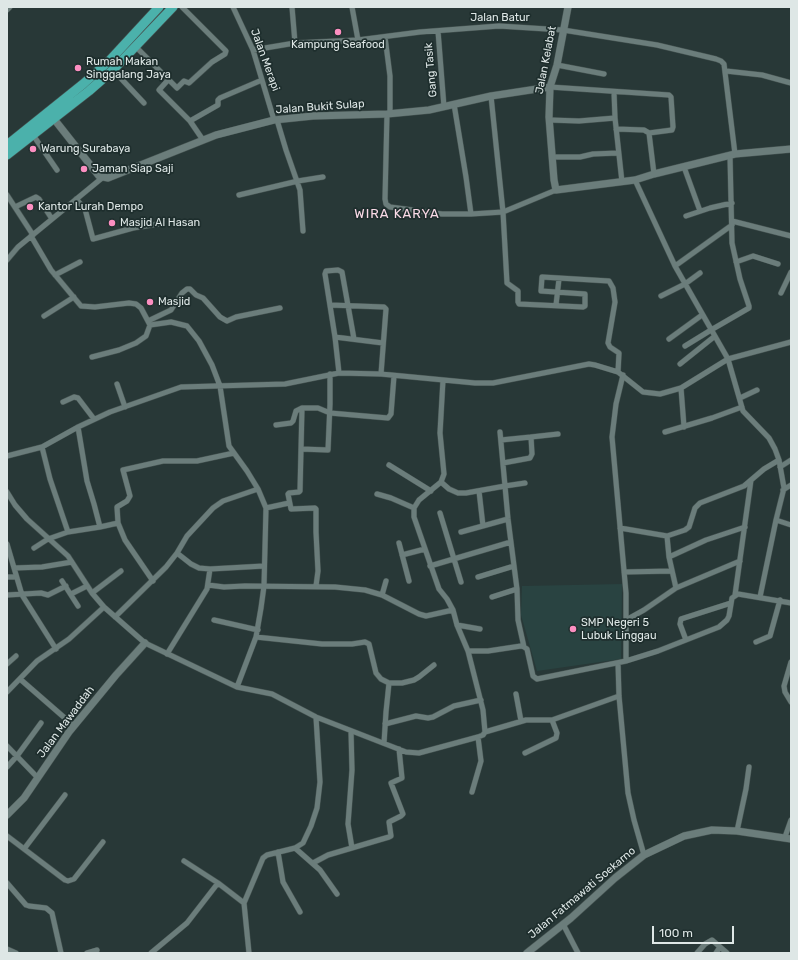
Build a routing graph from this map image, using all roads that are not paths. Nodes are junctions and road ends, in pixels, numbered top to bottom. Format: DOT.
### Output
graph roads {
  1 [pos="10,7"];
  2 [pos="159,7"];
  3 [pos="172,7"];
  4 [pos="182,7"];
  5 [pos="233,7"];
  6 [pos="292,7"];
  7 [pos="352,7"];
  8 [pos="568,7"];
  9 [pos="7,10"];
  10 [pos="563,30"];
  11 [pos="438,31"];
  12 [pos="385,37"];
  13 [pos="358,40"];
  14 [pos="296,43"];
  15 [pos="135,46"];
  16 [pos="253,50"];
  17 [pos="557,65"];
  18 [pos="113,70"];
  19 [pos="726,72"];
  20 [pos="604,74"];
  21 [pos="168,80"];
  22 [pos="262,80"];
  23 [pos="791,83"];
  24 [pos="550,87"];
  25 [pos="614,92"];
  26 [pos="491,96"];
  27 [pos="144,103"];
  28 [pos="454,104"];
  29 [pos="444,107"];
  30 [pos="388,114"];
  31 [pos="51,116"];
  32 [pos="615,118"];
  33 [pos="276,120"];
  34 [pos="550,120"];
  35 [pos="190,121"];
  36 [pos="616,129"];
  37 [pos="649,133"];
  38 [pos="32,135"];
  39 [pos="203,140"];
  40 [pos="7,145"];
  41 [pos="791,149"];
  42 [pos="618,153"];
  43 [pos="7,155"];
  44 [pos="733,155"];
  45 [pos="552,157"];
  46 [pos="684,166"];
  47 [pos="56,170"];
  48 [pos="654,174"];
  49 [pos="102,178"];
  50 [pos="323,178"];
  51 [pos="635,180"];
  52 [pos="298,181"];
  53 [pos="622,182"];
  54 [pos="556,190"];
  55 [pos="7,195"];
  56 [pos="239,195"];
  57 [pos="76,199"];
  58 [pos="732,203"];
  59 [pos="15,207"];
  60 [pos="700,211"];
  61 [pos="503,212"];
  62 [pos="471,214"];
  63 [pos="686,216"];
  64 [pos="52,219"];
  65 [pos="732,223"];
  66 [pos="158,224"];
  67 [pos="303,231"];
  68 [pos="32,236"];
  69 [pos="791,236"];
  70 [pos="7,260"];
  71 [pos="80,262"];
  72 [pos="736,262"];
  73 [pos="778,264"];
  74 [pos="675,266"];
  75 [pos="791,272"];
  76 [pos="700,273"];
  77 [pos="55,275"];
  78 [pos="559,279"];
  79 [pos="685,284"];
  80 [pos="557,292"];
  81 [pos="781,293"];
  82 [pos="661,296"];
  83 [pos="74,297"];
  84 [pos="330,305"];
  85 [pos="348,305"];
  86 [pos="556,305"];
  87 [pos="280,308"];
  88 [pos="702,315"];
  89 [pos="44,316"];
  90 [pos="148,322"];
  91 [pos="711,330"];
  92 [pos="715,336"];
  93 [pos="335,337"];
  94 [pos="354,339"];
  95 [pos="670,339"];
  96 [pos="791,342"];
  97 [pos="383,343"];
  98 [pos="685,346"];
  99 [pos="92,357"];
  100 [pos="728,359"];
  101 [pos="680,364"];
  102 [pos="339,372"];
  103 [pos="621,373"];
  104 [pos="330,374"];
  105 [pos="381,374"];
  106 [pos="394,376"];
  107 [pos="443,380"];
  108 [pos="117,384"];
  109 [pos="220,386"];
  110 [pos="681,388"];
  111 [pos="757,390"];
  112 [pos="740,398"];
  113 [pos="62,402"];
  114 [pos="124,407"];
  115 [pos="742,407"];
  116 [pos="302,408"];
  117 [pos="330,414"];
  118 [pos="94,419"];
  119 [pos="276,425"];
  120 [pos="78,427"];
  121 [pos="684,427"];
  122 [pos="500,432"];
  123 [pos="665,432"];
  124 [pos="558,434"];
  125 [pos="530,437"];
  126 [pos="501,440"];
  127 [pos="42,447"];
  128 [pos="301,449"];
  129 [pos="234,453"];
  130 [pos="7,456"];
  131 [pos="779,460"];
  132 [pos="791,460"];
  133 [pos="503,463"];
  134 [pos="389,465"];
  135 [pos="780,467"];
  136 [pos="751,480"];
  137 [pos="441,482"];
  138 [pos="525,483"];
  139 [pos="791,485"];
  140 [pos="505,486"];
  141 [pos="258,489"];
  142 [pos="783,490"];
  143 [pos="431,491"];
  144 [pos="479,491"];
  145 [pos="377,494"];
  146 [pos="8,496"];
  147 [pos="289,503"];
  148 [pos="266,508"];
  149 [pos="414,508"];
  150 [pos="440,513"];
  151 [pos="508,519"];
  152 [pos="776,520"];
  153 [pos="118,523"];
  154 [pos="791,525"];
  155 [pos="482,526"];
  156 [pos="100,527"];
  157 [pos="745,527"];
  158 [pos="620,528"];
  159 [pos="68,532"];
  160 [pos="461,532"];
  161 [pos="667,536"];
  162 [pos="48,539"];
  163 [pos="511,542"];
  164 [pos="399,543"];
  165 [pos="7,544"];
  166 [pos="34,548"];
  167 [pos="425,548"];
  168 [pos="176,553"];
  169 [pos="402,555"];
  170 [pos="669,557"];
  171 [pos="454,559"];
  172 [pos="740,561"];
  173 [pos="72,562"];
  174 [pos="264,566"];
  175 [pos="430,566"];
  176 [pos="514,566"];
  177 [pos="14,568"];
  178 [pos="210,569"];
  179 [pos="121,571"];
  180 [pos="672,571"];
  181 [pos="624,572"];
  182 [pos="7,577"];
  183 [pos="16,577"];
  184 [pos="478,577"];
  185 [pos="62,581"];
  186 [pos="153,581"];
  187 [pos="386,581"];
  188 [pos="409,581"];
  189 [pos="462,582"];
  190 [pos="208,585"];
  191 [pos="66,586"];
  192 [pos="87,586"];
  193 [pos="264,586"];
  194 [pos="316,586"];
  195 [pos="676,588"];
  196 [pos="517,589"];
  197 [pos="92,593"];
  198 [pos="71,594"];
  199 [pos="7,595"];
  200 [pos="22,595"];
  201 [pos="735,595"];
  202 [pos="382,596"];
  203 [pos="492,597"];
  204 [pos="760,597"];
  205 [pos="780,600"];
  206 [pos="731,603"];
  207 [pos="791,603"];
  208 [pos="78,606"];
  209 [pos="104,607"];
  210 [pos="453,610"];
  211 [pos="116,617"];
  212 [pos="214,620"];
  213 [pos="626,620"];
  214 [pos="456,625"];
  215 [pos="480,629"];
  216 [pos="258,630"];
  217 [pos="256,637"];
  218 [pos="686,640"];
  219 [pos="756,642"];
  220 [pos="145,643"];
  221 [pos="524,647"];
  222 [pos="56,649"];
  223 [pos="468,651"];
  224 [pos="167,654"];
  225 [pos="16,656"];
  226 [pos="626,661"];
  227 [pos="791,662"];
  228 [pos="618,663"];
  229 [pos="7,664"];
  230 [pos="434,665"];
  231 [pos="20,679"];
  232 [pos="390,683"];
  233 [pos="237,687"];
  234 [pos="7,692"];
  235 [pos="516,694"];
  236 [pos="618,696"];
  237 [pos="481,700"];
  238 [pos="791,702"];
  239 [pos="316,717"];
  240 [pos="552,720"];
  241 [pos="521,721"];
  242 [pos="41,723"];
  243 [pos="385,724"];
  244 [pos="74,726"];
  245 [pos="351,731"];
  246 [pos="485,732"];
  247 [pos="478,737"];
  248 [pos="384,743"];
  249 [pos="7,746"];
  250 [pos="399,749"];
  251 [pos="525,753"];
  252 [pos="17,756"];
  253 [pos="7,767"];
  254 [pos="748,767"];
  255 [pos="38,778"];
  256 [pos="472,792"];
  257 [pos="65,795"];
  258 [pos="7,815"];
  259 [pos="791,820"];
  260 [pos="737,831"];
  261 [pos="7,836"];
  262 [pos="788,838"];
  263 [pos="103,842"];
  264 [pos="295,848"];
  265 [pos="352,848"];
  266 [pos="24,850"];
  267 [pos="278,852"];
  268 [pos="644,855"];
  269 [pos="184,861"];
  270 [pos="313,863"];
  271 [pos="7,883"];
  272 [pos="218,883"];
  273 [pos="337,894"];
  274 [pos="244,903"];
  275 [pos="300,912"];
  276 [pos="563,924"];
  277 [pos="720,947"];
  278 [pos="7,949"];
  279 [pos="97,950"];
  280 [pos="16,953"];
  281 [pos="61,953"];
  282 [pos="87,953"];
  283 [pos="151,953"];
  284 [pos="249,953"];
  285 [pos="527,953"];
  286 [pos="578,953"];
  287 [pos="697,953"];
  288 [pos="716,953"];
  289 [pos="727,953"];
  1 -- 9 [label="street"];
  2 -- 31 [label="highway"];
  3 -- 15 [label="highway"];
  4 -- 21 [label="street"];
  5 -- 16 [label="street, Jalan Merapi"];
  6 -- 14 [label="street"];
  7 -- 13 [label="street"];
  8 -- 10 [label="street, Jalan Kelabat"];
  10 -- 11 [label="street, Jalan Batur"];
  10 -- 17 [label="street, Jalan Kelabat"];
  10 -- 19 [label="street, Jalan Batur"];
  11 -- 12 [label="street, Jalan Batur"];
  11 -- 29 [label="street, Gang Tasik"];
  12 -- 13 [label="street, Jalan Batur"];
  12 -- 30 [label="street"];
  13 -- 14 [label="street, Jalan Batur"];
  14 -- 16 [label="street, Jalan Batur"];
  15 -- 18 [label="highway"];
  15 -- 21 [label="street"];
  16 -- 22 [label="street, Jalan Merapi"];
  17 -- 20 [label="street"];
  17 -- 24 [label="street, Jalan Kelabat"];
  18 -- 27 [label="street"];
  18 -- 31 [label="highway"];
  19 -- 23 [label="street"];
  19 -- 44 [label="street"];
  21 -- 35 [label="street"];
  22 -- 33 [label="street, Jalan Merapi"];
  22 -- 35 [label="street"];
  24 -- 25 [label="street"];
  24 -- 26 [label="street, Jalan Bukit Sulap"];
  24 -- 34 [label="street, Jalan Kelabat"];
  25 -- 32 [label="street"];
  25 -- 37 [label="street"];
  26 -- 28 [label="street, Jalan Bukit Sulap"];
  26 -- 61 [label="street"];
  28 -- 29 [label="street, Jalan Bukit Sulap"];
  28 -- 62 [label="street"];
  29 -- 30 [label="street, Jalan Bukit Sulap"];
  30 -- 33 [label="street, Jalan Bukit Sulap"];
  30 -- 62 [label="street"];
  31 -- 38 [label="highway"];
  31 -- 40 [label="highway"];
  31 -- 49 [label="street"];
  32 -- 34 [label="street"];
  32 -- 36 [label="street"];
  33 -- 39 [label="street, Jalan Bukit Sulap"];
  33 -- 52 [label="street, Jalan Merapi"];
  34 -- 45 [label="street, Jalan Kelabat"];
  35 -- 39 [label="street"];
  36 -- 37 [label="street"];
  36 -- 42 [label="street"];
  37 -- 48 [label="street"];
  38 -- 43 [label="highway"];
  38 -- 47 [label="street"];
  39 -- 49 [label="street, Jalan Bukit Sulap"];
  41 -- 44 [label="street"];
  42 -- 45 [label="street"];
  42 -- 53 [label="street"];
  44 -- 46 [label="street"];
  44 -- 58 [label="street"];
  45 -- 54 [label="street, Jalan Kelabat"];
  46 -- 48 [label="street"];
  46 -- 60 [label="street"];
  48 -- 51 [label="street"];
  49 -- 57 [label="street"];
  50 -- 52 [label="street"];
  51 -- 53 [label="street"];
  51 -- 74 [label="street"];
  52 -- 56 [label="street"];
  52 -- 67 [label="street, Jalan Merapi"];
  53 -- 54 [label="street"];
  54 -- 61 [label="street"];
  55 -- 59 [label="street"];
  57 -- 64 [label="street"];
  57 -- 66 [label="street"];
  58 -- 60 [label="street"];
  58 -- 65 [label="street"];
  59 -- 64 [label="street"];
  59 -- 68 [label="street"];
  60 -- 63 [label="street"];
  61 -- 62 [label="street"];
  61 -- 86 [label="street"];
  64 -- 68 [label="street"];
  65 -- 69 [label="street"];
  65 -- 72 [label="street"];
  65 -- 74 [label="street"];
  68 -- 70 [label="street"];
  68 -- 77 [label="street"];
  71 -- 77 [label="street"];
  72 -- 73 [label="street"];
  72 -- 91 [label="street"];
  74 -- 79 [label="street"];
  75 -- 81 [label="street"];
  76 -- 79 [label="street"];
  77 -- 83 [label="street"];
  78 -- 80 [label="street"];
  78 -- 80 [label="street"];
  78 -- 103 [label="street"];
  79 -- 82 [label="street"];
  79 -- 88 [label="street"];
  80 -- 86 [label="street"];
  80 -- 86 [label="street"];
  83 -- 89 [label="street"];
  83 -- 90 [label="street"];
  84 -- 85 [label="street"];
  84 -- 85 [label="street"];
  84 -- 93 [label="street"];
  85 -- 94 [label="street"];
  85 -- 97 [label="street"];
  87 -- 90 [label="street"];
  88 -- 91 [label="street"];
  88 -- 95 [label="street"];
  90 -- 99 [label="street"];
  90 -- 109 [label="street"];
  91 -- 92 [label="street"];
  91 -- 98 [label="street"];
  92 -- 100 [label="street"];
  92 -- 101 [label="street"];
  93 -- 94 [label="street"];
  93 -- 102 [label="street"];
  94 -- 97 [label="street"];
  96 -- 100 [label="street"];
  97 -- 105 [label="street"];
  100 -- 110 [label="street"];
  100 -- 112 [label="street"];
  102 -- 104 [label="street"];
  102 -- 105 [label="street"];
  103 -- 107 [label="street"];
  103 -- 110 [label="street"];
  103 -- 158 [label="street"];
  104 -- 109 [label="street"];
  104 -- 117 [label="street"];
  105 -- 106 [label="street"];
  106 -- 107 [label="street"];
  106 -- 117 [label="street"];
  107 -- 137 [label="street"];
  108 -- 114 [label="street"];
  109 -- 114 [label="street"];
  109 -- 129 [label="street"];
  110 -- 121 [label="street"];
  111 -- 112 [label="street"];
  112 -- 115 [label="street"];
  113 -- 118 [label="street"];
  114 -- 118 [label="street"];
  115 -- 121 [label="street"];
  115 -- 131 [label="street"];
  116 -- 117 [label="street"];
  116 -- 119 [label="street"];
  116 -- 128 [label="street"];
  117 -- 128 [label="street"];
  118 -- 120 [label="street"];
  120 -- 127 [label="street"];
  120 -- 156 [label="street"];
  121 -- 123 [label="street"];
  122 -- 126 [label="street"];
  124 -- 125 [label="street"];
  125 -- 126 [label="street"];
  125 -- 133 [label="street"];
  126 -- 133 [label="street"];
  127 -- 130 [label="street"];
  127 -- 159 [label="street"];
  128 -- 147 [label="street"];
  129 -- 141 [label="street"];
  129 -- 153 [label="street"];
  131 -- 135 [label="street"];
  131 -- 136 [label="street"];
  132 -- 135 [label="street"];
  133 -- 140 [label="street"];
  134 -- 143 [label="street"];
  135 -- 142 [label="street"];
  136 -- 157 [label="street"];
  136 -- 161 [label="street"];
  137 -- 143 [label="street"];
  137 -- 144 [label="street"];
  138 -- 140 [label="street"];
  139 -- 142 [label="street"];
  140 -- 144 [label="street"];
  140 -- 151 [label="street"];
  141 -- 148 [label="street"];
  141 -- 168 [label="street"];
  142 -- 152 [label="street"];
  143 -- 149 [label="street"];
  144 -- 155 [label="street"];
  145 -- 149 [label="street"];
  146 -- 162 [label="street"];
  147 -- 148 [label="street"];
  147 -- 194 [label="street"];
  148 -- 174 [label="street"];
  149 -- 167 [label="street"];
  150 -- 171 [label="street"];
  151 -- 155 [label="street"];
  151 -- 163 [label="street"];
  152 -- 154 [label="street"];
  152 -- 204 [label="street"];
  153 -- 156 [label="street"];
  153 -- 186 [label="street"];
  155 -- 160 [label="street"];
  156 -- 159 [label="street"];
  157 -- 170 [label="street"];
  157 -- 172 [label="street"];
  158 -- 161 [label="street"];
  158 -- 181 [label="street"];
  159 -- 162 [label="street"];
  161 -- 170 [label="street"];
  162 -- 166 [label="street"];
  162 -- 173 [label="street"];
  163 -- 171 [label="street"];
  163 -- 176 [label="street"];
  164 -- 169 [label="street"];
  165 -- 177 [label="street"];
  167 -- 169 [label="street"];
  167 -- 175 [label="street"];
  168 -- 178 [label="street"];
  168 -- 186 [label="street"];
  169 -- 188 [label="street"];
  170 -- 180 [label="street"];
  171 -- 175 [label="street"];
  171 -- 189 [label="street"];
  172 -- 195 [label="street"];
  172 -- 201 [label="street"];
  173 -- 177 [label="street"];
  173 -- 192 [label="street"];
  174 -- 178 [label="street"];
  174 -- 193 [label="street"];
  175 -- 210 [label="street"];
  176 -- 184 [label="street"];
  176 -- 196 [label="street"];
  177 -- 183 [label="street"];
  178 -- 190 [label="street"];
  179 -- 197 [label="street"];
  180 -- 181 [label="street"];
  180 -- 195 [label="street"];
  181 -- 213 [label="street"];
  182 -- 183 [label="street"];
  183 -- 200 [label="street"];
  185 -- 191 [label="street"];
  186 -- 211 [label="street"];
  187 -- 202 [label="street"];
  190 -- 193 [label="street"];
  190 -- 224 [label="street"];
  191 -- 198 [label="street"];
  191 -- 200 [label="street"];
  192 -- 197 [label="street"];
  192 -- 198 [label="street"];
  193 -- 194 [label="street"];
  193 -- 216 [label="street"];
  194 -- 202 [label="street"];
  195 -- 213 [label="street"];
  196 -- 203 [label="street"];
  196 -- 221 [label="street"];
  197 -- 209 [label="street"];
  198 -- 208 [label="street"];
  199 -- 200 [label="street"];
  200 -- 222 [label="street"];
  201 -- 204 [label="street"];
  201 -- 206 [label="street"];
  202 -- 210 [label="street"];
  204 -- 205 [label="street"];
  205 -- 207 [label="street"];
  205 -- 219 [label="street"];
  206 -- 218 [label="street"];
  206 -- 218 [label="street"];
  209 -- 211 [label="street"];
  209 -- 222 [label="street"];
  210 -- 214 [label="street"];
  211 -- 220 [label="street"];
  212 -- 216 [label="street"];
  213 -- 226 [label="street"];
  214 -- 215 [label="street"];
  214 -- 223 [label="street"];
  216 -- 217 [label="street"];
  217 -- 232 [label="street"];
  217 -- 233 [label="street"];
  218 -- 226 [label="street"];
  220 -- 224 [label="street"];
  220 -- 244 [label="street, Jalan Mawaddah"];
  221 -- 223 [label="street"];
  221 -- 228 [label="street"];
  222 -- 231 [label="street"];
  223 -- 237 [label="street"];
  224 -- 233 [label="street"];
  225 -- 229 [label="street"];
  226 -- 228 [label="street"];
  227 -- 238 [label="street"];
  228 -- 236 [label="street"];
  230 -- 232 [label="street"];
  231 -- 234 [label="street"];
  231 -- 244 [label="street"];
  232 -- 243 [label="street"];
  233 -- 239 [label="street"];
  235 -- 241 [label="street"];
  236 -- 240 [label="street"];
  236 -- 268 [label="street"];
  237 -- 243 [label="street"];
  237 -- 246 [label="street"];
  239 -- 245 [label="street"];
  239 -- 264 [label="street"];
  240 -- 241 [label="street"];
  240 -- 251 [label="street"];
  241 -- 246 [label="street"];
  242 -- 252 [label="street"];
  243 -- 248 [label="street"];
  244 -- 255 [label="street, Jalan Mawaddah"];
  245 -- 248 [label="street"];
  245 -- 265 [label="street"];
  246 -- 247 [label="street"];
  247 -- 250 [label="street"];
  247 -- 256 [label="street"];
  248 -- 250 [label="street"];
  249 -- 252 [label="street"];
  250 -- 265 [label="street"];
  252 -- 253 [label="street"];
  252 -- 255 [label="street"];
  254 -- 260 [label="street"];
  255 -- 258 [label="street, Jalan Mawaddah"];
  257 -- 266 [label="street"];
  259 -- 262 [label="street"];
  260 -- 262 [label="street, Jalan Fatmawati Soekarno"];
  260 -- 268 [label="street, Jalan Fatmawati Soekarno"];
  261 -- 266 [label="street"];
  263 -- 266 [label="street"];
  264 -- 267 [label="street"];
  264 -- 270 [label="street"];
  265 -- 270 [label="street"];
  267 -- 274 [label="street"];
  267 -- 275 [label="street"];
  268 -- 276 [label="street, Jalan Fatmawati Soekarno"];
  269 -- 272 [label="street"];
  270 -- 273 [label="street"];
  271 -- 281 [label="street"];
  272 -- 274 [label="street"];
  272 -- 283 [label="street"];
  274 -- 284 [label="street"];
  276 -- 285 [label="street, Jalan Fatmawati Soekarno"];
  276 -- 286 [label="street"];
  277 -- 287 [label="street"];
  277 -- 288 [label="street"];
  277 -- 289 [label="street"];
  278 -- 280 [label="street"];
  279 -- 282 [label="street"];
}
